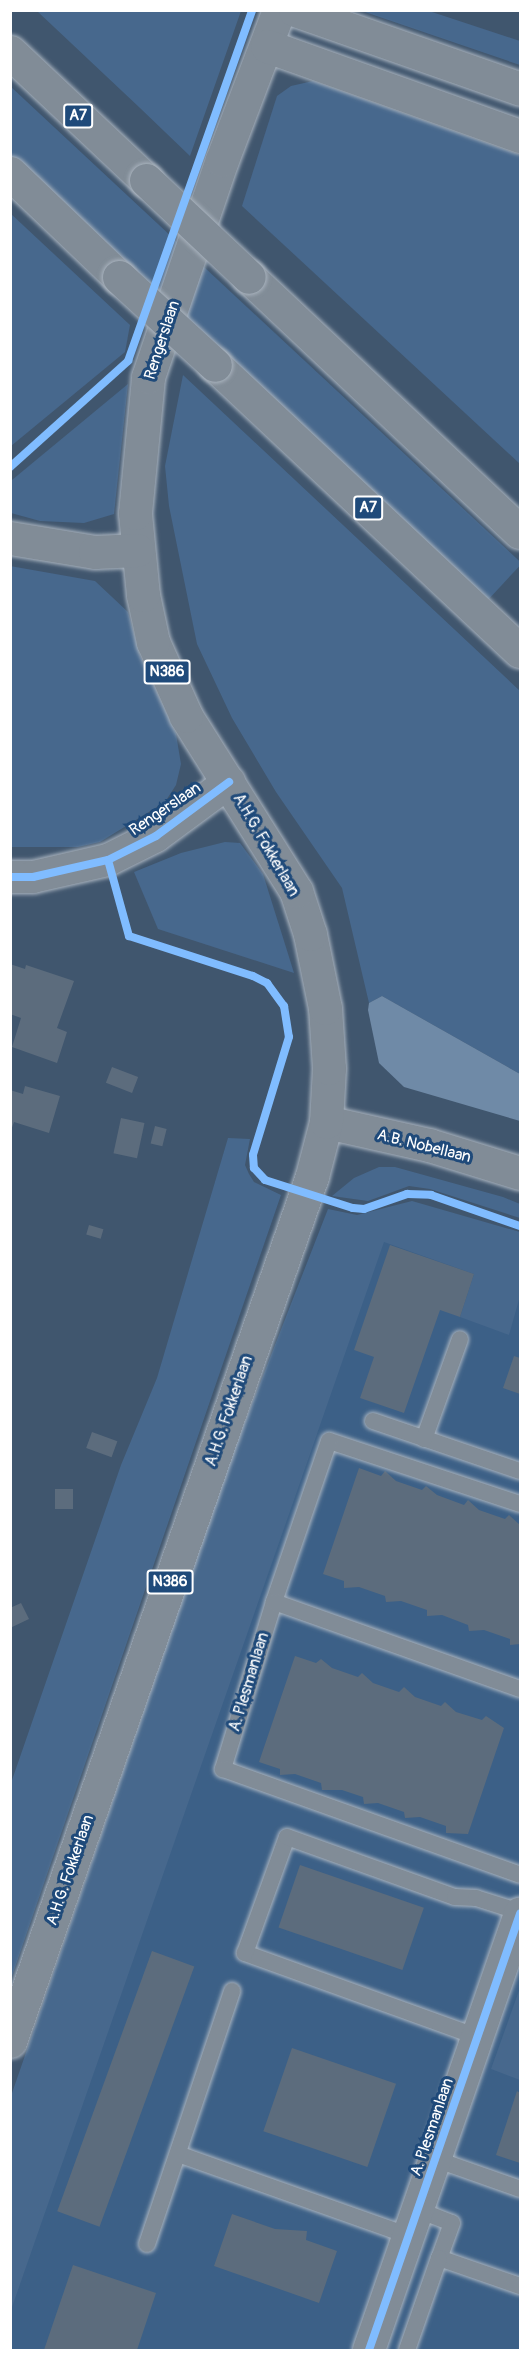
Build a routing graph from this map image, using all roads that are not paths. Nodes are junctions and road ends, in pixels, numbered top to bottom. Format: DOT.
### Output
graph roads {
  1 [pos="279,10"];
  2 [pos="295,10"];
  3 [pos="267,46"];
  4 [pos="10,52"];
  5 [pos="520,89"];
  6 [pos="520,136"];
  7 [pos="10,173"];
  8 [pos="485,498"];
  9 [pos="520,525"];
  10 [pos="520,532"];
  11 [pos="10,538"];
  12 [pos="137,550"];
  13 [pos="520,651"];
  14 [pos="229,782"];
  15 [pos="10,877"];
  16 [pos="326,1122"];
  17 [pos="520,1173"];
  18 [pos="460,1339"];
  19 [pos="373,1421"];
  20 [pos="424,1439"];
  21 [pos="520,1471"];
  22 [pos="520,1504"];
  23 [pos="274,1602"];
  24 [pos="520,1689"];
  25 [pos="520,1875"];
  26 [pos="520,1913"];
  27 [pos="232,1991"];
  28 [pos="478,2037"];
  29 [pos="10,2041"];
  30 [pos="178,2154"];
  31 [pos="435,2159"];
  32 [pos="520,2188"];
  33 [pos="413,2223"];
  34 [pos="147,2244"];
  35 [pos="439,2258"];
  36 [pos="520,2286"];
  37 [pos="369,2350"];
  38 [pos="407,2350"];
  1 -- 3 [label="main road, Rengerslaan / N386"];
  2 -- 5 [label="main road"];
  3 -- 6 [label="main road"];
  3 -- 12 [label="main road, Rengerslaan / N386"];
  4 -- 8 [label="main road, A7, bridge"];
  7 -- 13 [label="main road, A7, bridge"];
  8 -- 9 [label="main road, A7"];
  8 -- 10 [label="main road, A7"];
  11 -- 12 [label="main road"];
  12 -- 14 [label="main road, Rengerslaan / N386"];
  14 -- 15 [label="street, Rengerslaan"];
  14 -- 16 [label="main road, A.H.G. Fokkerlaan / N386"];
  16 -- 17 [label="main road, A.B. Nobellaan"];
  16 -- 29 [label="main road, A.H.G. Fokkerlaan / N386"];
  18 -- 20 [label="lane"];
  19 -- 20 [label="lane"];
  20 -- 21 [label="lane"];
  22 -- 23 [label="lane, A. Plesmanlaan"];
  23 -- 24 [label="lane"];
  23 -- 25 [label="lane, A. Plesmanlaan"];
  26 -- 28 [label="street, A. Plesmanlaan"];
  26 -- 28 [label="lane"];
  27 -- 30 [label="lane"];
  28 -- 31 [label="street, A. Plesmanlaan"];
  30 -- 33 [label="lane"];
  30 -- 34 [label="lane"];
  31 -- 32 [label="lane"];
  31 -- 33 [label="street, A. Plesmanlaan"];
  33 -- 35 [label="lane"];
  33 -- 37 [label="street, A. Plesmanlaan"];
  35 -- 36 [label="lane"];
  35 -- 38 [label="lane"];
}
